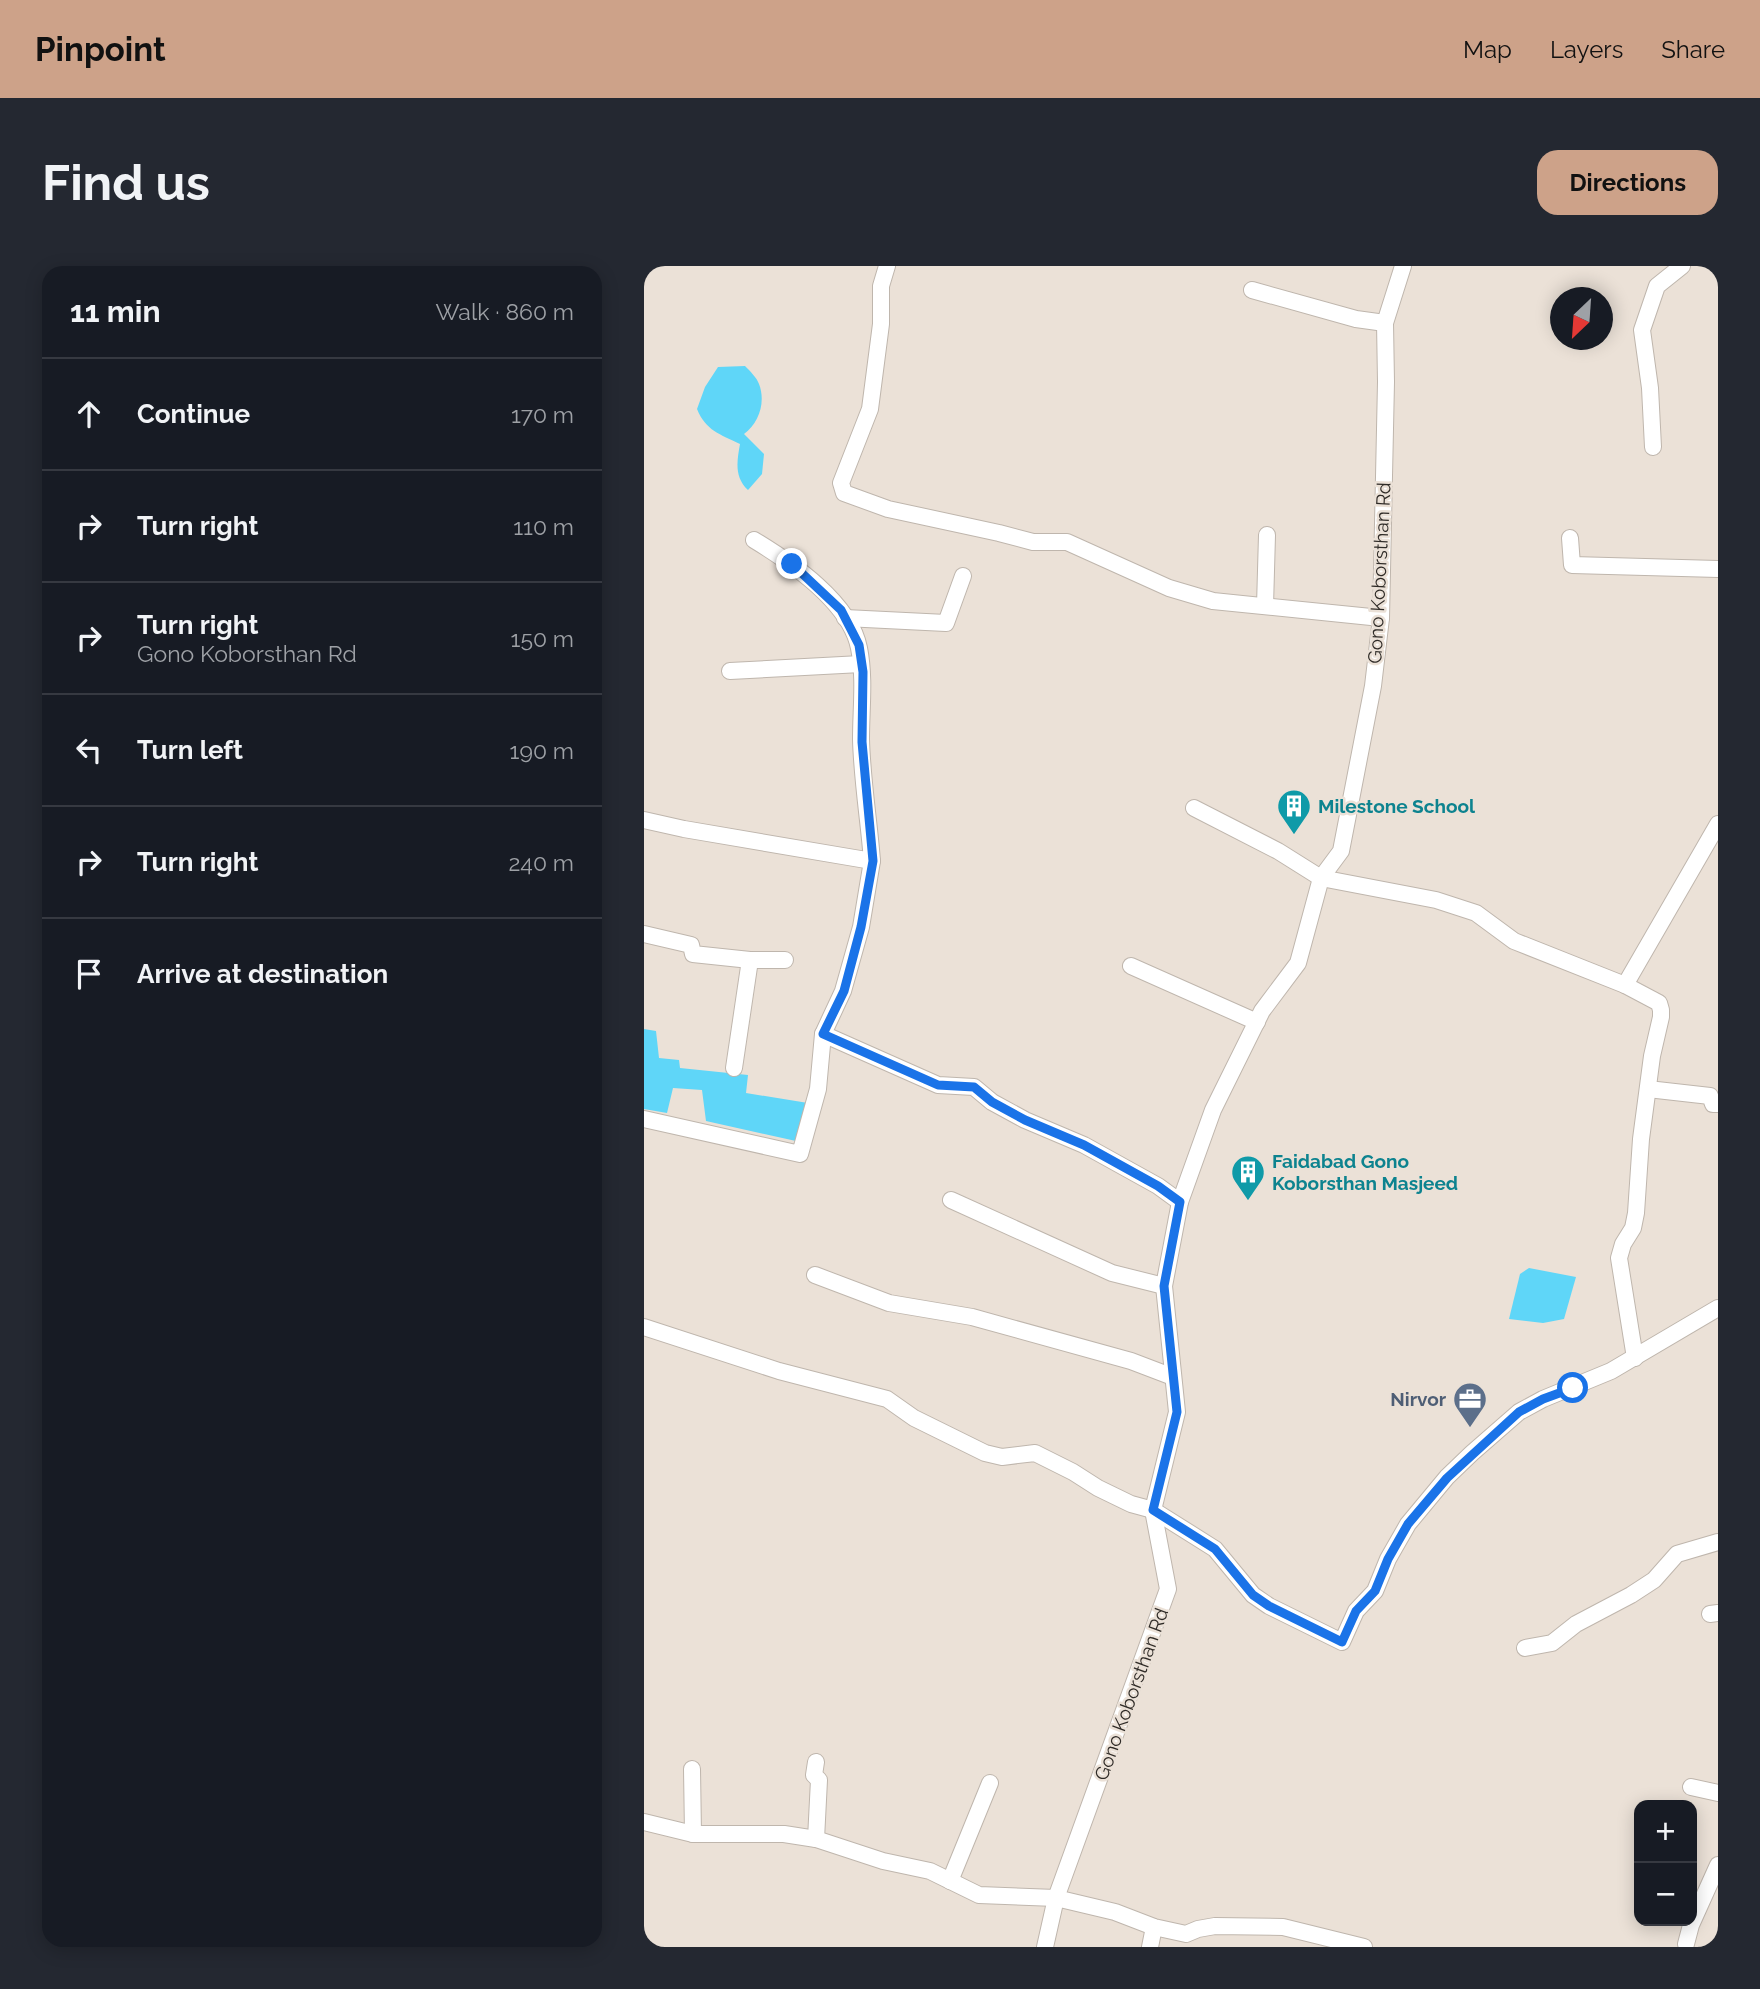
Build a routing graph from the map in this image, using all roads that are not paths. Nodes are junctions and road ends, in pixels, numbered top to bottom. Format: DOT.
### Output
graph roads {
  1 [pos="887,266"];
  2 [pos="1403,266"];
  3 [pos="1682,266"];
  4 [pos="1252,290"];
  5 [pos="1385,323"];
  6 [pos="1653,447"];
  7 [pos="1267,535"];
  8 [pos="1570,538"];
  9 [pos="754,540"];
  10 [pos="1718,569"];
  11 [pos="963,576"];
  12 [pos="1265,607"];
  13 [pos="845,618"];
  14 [pos="1381,618"];
  15 [pos="861,664"];
  16 [pos="730,671"];
  17 [pos="1194,808"];
  18 [pos="644,820"];
  19 [pos="1718,824"];
  20 [pos="873,861"];
  21 [pos="1321,878"];
  22 [pos="644,934"];
  23 [pos="750,960"];
  24 [pos="785,960"];
  25 [pos="1131,966"];
  26 [pos="1625,985"];
  27 [pos="1257,1022"];
  28 [pos="823,1034"];
  29 [pos="734,1068"];
  30 [pos="1648,1089"];
  31 [pos="1718,1104"];
  32 [pos="644,1119"];
  33 [pos="951,1200"];
  34 [pos="1180,1202"];
  35 [pos="815,1275"];
  36 [pos="1164,1286"];
  37 [pos="1718,1308"];
  38 [pos="644,1327"];
  39 [pos="1635,1358"];
  40 [pos="1173,1377"];
  41 [pos="1153,1510"];
  42 [pos="1718,1542"];
  43 [pos="1525,1648"];
  44 [pos="816,1762"];
  45 [pos="692,1769"];
  46 [pos="990,1783"];
  47 [pos="1691,1787"];
  48 [pos="1718,1793"];
  49 [pos="644,1822"];
  50 [pos="693,1834"];
  51 [pos="816,1839"];
  52 [pos="1718,1865"];
  53 [pos="950,1881"];
  54 [pos="1056,1898"];
  55 [pos="1154,1927"];
  56 [pos="1686,1944"];
  57 [pos="1045,1947"];
  58 [pos="1150,1947"];
  59 [pos="1364,1947"];
  1 -- 12 [label="street"];
  2 -- 5 [label="street, Gono Koborsthan Rd"];
  3 -- 6 [label="street"];
  4 -- 5 [label="street"];
  5 -- 14 [label="street, Gono Koborsthan Rd"];
  7 -- 12 [label="street"];
  8 -- 10 [label="street"];
  9 -- 13 [label="street"];
  11 -- 13 [label="street"];
  12 -- 14 [label="street"];
  13 -- 15 [label="street"];
  14 -- 21 [label="street, Gono Koborsthan Rd"];
  15 -- 16 [label="street"];
  15 -- 20 [label="street"];
  17 -- 21 [label="street"];
  18 -- 20 [label="street"];
  19 -- 26 [label="street"];
  20 -- 28 [label="street"];
  21 -- 26 [label="street"];
  21 -- 27 [label="street, Gono Koborsthan Rd"];
  22 -- 23 [label="street"];
  23 -- 24 [label="street"];
  23 -- 29 [label="street"];
  25 -- 27 [label="street"];
  26 -- 30 [label="street"];
  27 -- 34 [label="street, Gono Koborsthan Rd"];
  28 -- 32 [label="street"];
  28 -- 34 [label="street"];
  30 -- 31 [label="street"];
  30 -- 39 [label="street"];
  33 -- 36 [label="street"];
  34 -- 36 [label="street, Gono Koborsthan Rd"];
  35 -- 40 [label="street"];
  36 -- 40 [label="street, Gono Koborsthan Rd"];
  37 -- 39 [label="street"];
  38 -- 41 [label="street"];
  39 -- 41 [label="street"];
  40 -- 41 [label="street, Gono Koborsthan Rd"];
  41 -- 54 [label="street, Gono Koborsthan Rd"];
  42 -- 43 [label="street"];
  44 -- 51 [label="street"];
  45 -- 50 [label="street"];
  46 -- 53 [label="street"];
  47 -- 48 [label="street"];
  49 -- 50 [label="street"];
  50 -- 51 [label="street"];
  51 -- 53 [label="street"];
  52 -- 56 [label="street"];
  53 -- 54 [label="street"];
  54 -- 55 [label="street"];
  54 -- 57 [label="street, Gono Koborsthan Rd"];
  55 -- 58 [label="street"];
  55 -- 59 [label="street"];
}
